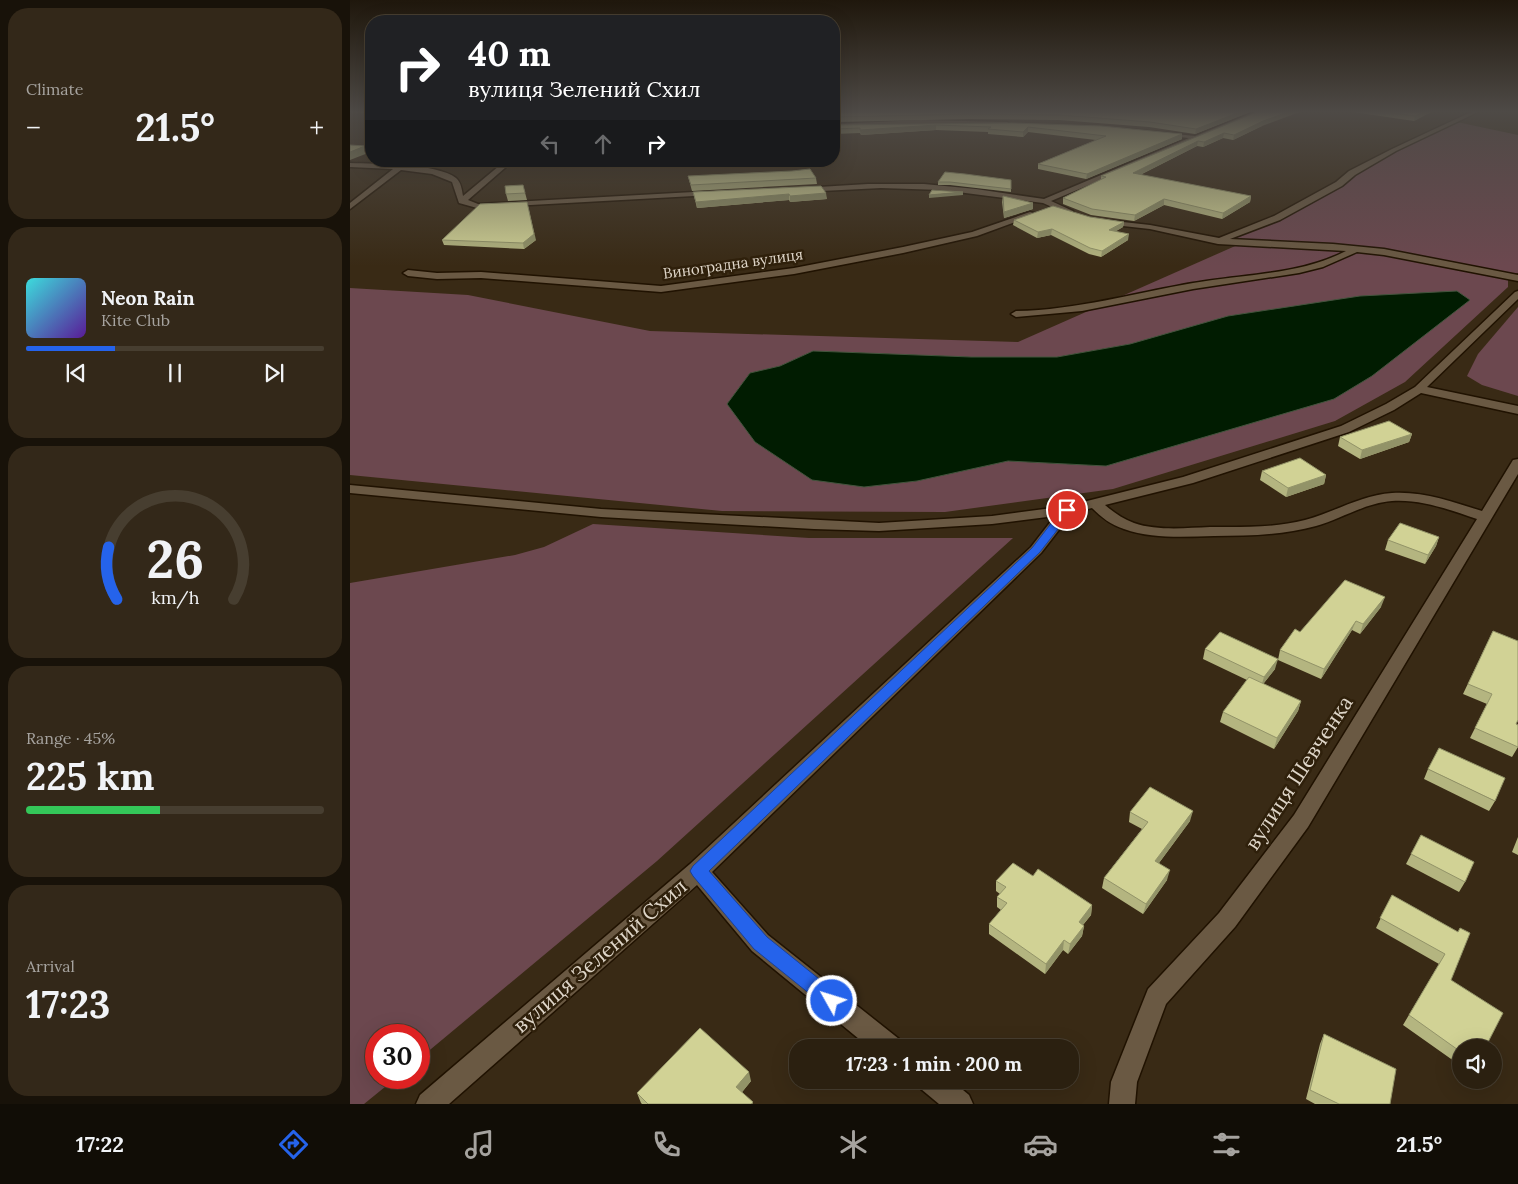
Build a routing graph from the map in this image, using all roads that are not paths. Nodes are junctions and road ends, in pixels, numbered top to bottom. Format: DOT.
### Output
graph roads {
  1 [pos="350,164"];
  2 [pos="1136,164"];
  3 [pos="1369,164"];
  4 [pos="365,165"];
  5 [pos="400,167"];
  6 [pos="503,167"];
  7 [pos="790,190"];
  8 [pos="723,193"];
  9 [pos="462,201"];
  10 [pos="1049,204"];
  11 [pos="350,207"];
  12 [pos="1081,216"];
  13 [pos="1098,221"];
  14 [pos="1218,241"];
  15 [pos="1356,249"];
  16 [pos="408,273"];
  17 [pos="1518,278"];
  18 [pos="1518,294"];
  19 [pos="1016,314"];
  20 [pos="1419,389"];
  21 [pos="1518,410"];
  22 [pos="1518,463"];
  23 [pos="350,489"];
  24 [pos="1095,503"];
  25 [pos="1067,510"];
  26 [pos="1485,516"];
  27 [pos="698,871"];
  28 [pos="879,1039"];
  29 [pos="941,1089"];
  30 [pos="429,1104"];
  31 [pos="960,1104"];
  32 [pos="1122,1104"];
  1 -- 4 [label="street"];
  2 -- 10 [label="street, Виноградна вулиця"];
  3 -- 14 [label="street"];
  5 -- 9 [label="street"];
  5 -- 11 [label="street"];
  6 -- 9 [label="street"];
  7 -- 10 [label="street"];
  8 -- 9 [label="street"];
  10 -- 12 [label="street"];
  10 -- 16 [label="street, Виноградна вулиця"];
  13 -- 14 [label="street"];
  14 -- 15 [label="street"];
  15 -- 17 [label="street"];
  15 -- 19 [label="street"];
  18 -- 20 [label="street"];
  20 -- 21 [label="street"];
  20 -- 24 [label="street"];
  22 -- 26 [label="street, вулиця Шевченка"];
  23 -- 25 [label="street"];
  24 -- 25 [label="street"];
  24 -- 26 [label="street"];
  25 -- 27 [label="street, вулиця Зелений Схил"];
  26 -- 32 [label="street, вулиця Шевченка"];
  27 -- 28 [label="street"];
  27 -- 30 [label="street, вулиця Зелений Схил"];
  29 -- 31 [label="street"];
}
